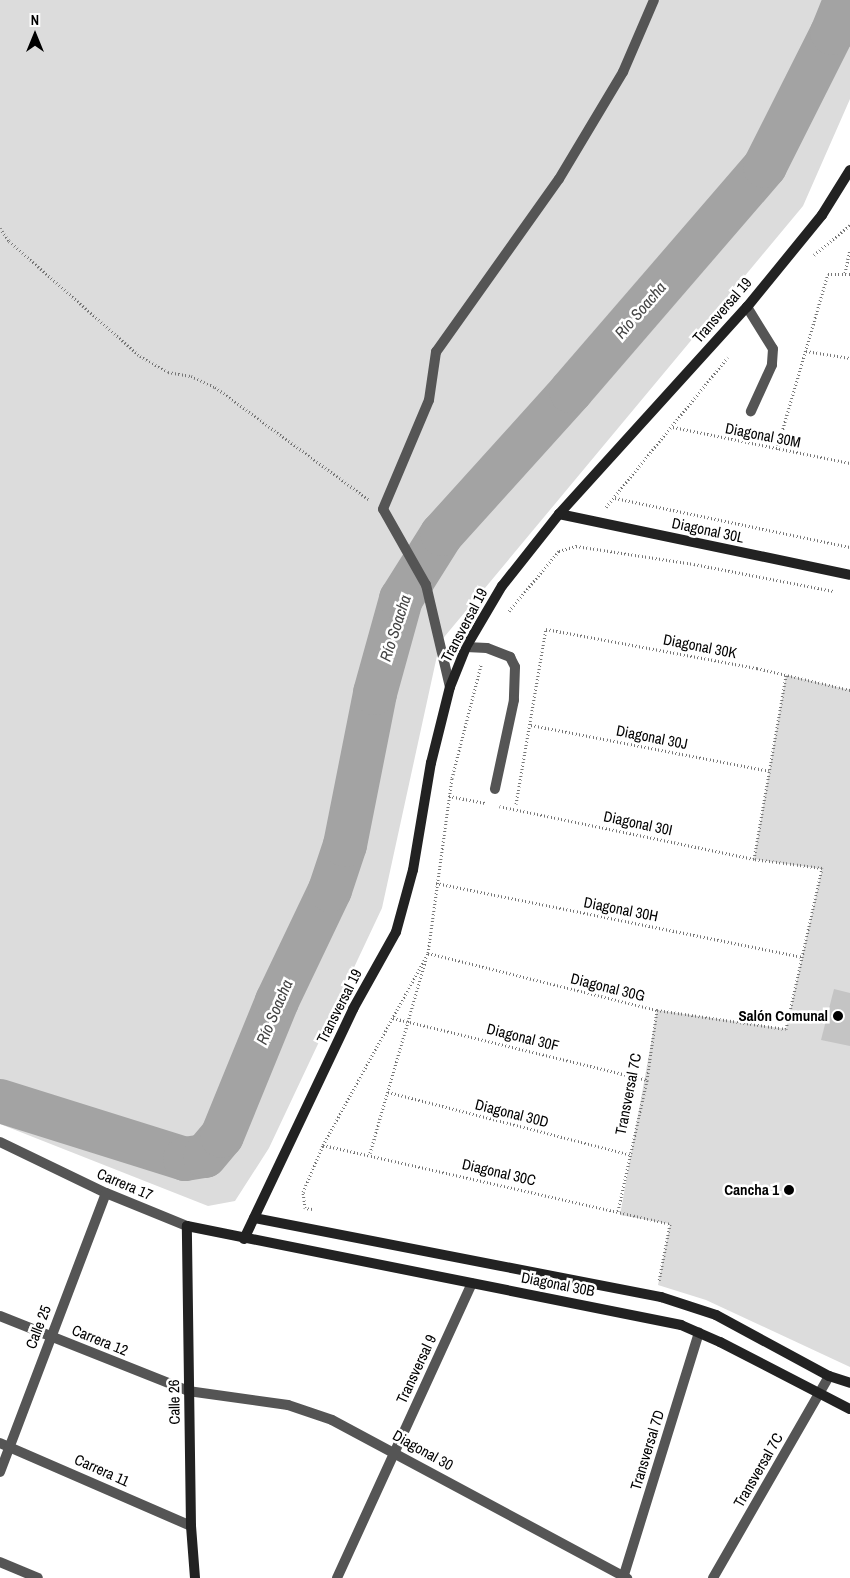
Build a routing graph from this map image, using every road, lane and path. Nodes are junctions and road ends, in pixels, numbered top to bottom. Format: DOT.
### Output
graph roads {
  1 [pos="654,0"];
  2 [pos="850,170"];
  3 [pos="850,225"];
  4 [pos="0,228"];
  5 [pos="850,250"];
  6 [pos="810,258"];
  7 [pos="845,273"];
  8 [pos="850,274"];
  9 [pos="747,307"];
  10 [pos="732,351"];
  11 [pos="806,351"];
  12 [pos="850,358"];
  13 [pos="750,411"];
  14 [pos="673,427"];
  15 [pos="777,448"];
  16 [pos="850,463"];
  17 [pos="615,498"];
  18 [pos="383,509"];
  19 [pos="559,514"];
  20 [pos="592,521"];
  21 [pos="576,546"];
  22 [pos="850,547"];
  23 [pos="850,575"];
  24 [pos="840,593"];
  25 [pos="466,647"];
  26 [pos="786,675"];
  27 [pos="450,687"];
  28 [pos="850,690"];
  29 [pos="530,725"];
  30 [pos="769,771"];
  31 [pos="495,789"];
  32 [pos="449,796"];
  33 [pos="488,804"];
  34 [pos="516,804"];
  35 [pos="497,806"];
  36 [pos="754,859"];
  37 [pos="436,883"];
  38 [pos="803,957"];
  39 [pos="657,1010"];
  40 [pos="392,1018"];
  41 [pos="408,1020"];
  42 [pos="647,1080"];
  43 [pos="388,1092"];
  44 [pos="0,1142"];
  45 [pos="323,1145"];
  46 [pos="370,1153"];
  47 [pos="631,1155"];
  48 [pos="106,1193"];
  49 [pos="618,1211"];
  50 [pos="254,1218"];
  51 [pos="187,1226"];
  52 [pos="244,1239"];
  53 [pos="472,1283"];
  54 [pos="658,1285"];
  55 [pos="0,1316"];
  56 [pos="699,1332"];
  57 [pos="50,1336"];
  58 [pos="829,1376"];
  59 [pos="850,1383"];
  60 [pos="188,1391"];
  61 [pos="820,1393"];
  62 [pos="850,1409"];
  63 [pos="0,1443"];
  64 [pos="10,1447"];
  65 [pos="394,1452"];
  66 [pos="0,1472"];
  67 [pos="191,1526"];
  68 [pos="0,1562"];
  69 [pos="625,1577"];
  70 [pos="38,1578"];
  71 [pos="196,1578"];
  72 [pos="337,1578"];
  73 [pos="713,1578"];
  1 -- 18 [label="street"];
  2 -- 9 [label="main road, Transversal 19"];
  3 -- 6 [label="path"];
  4 -- 18 [label="path"];
  5 -- 7 [label="path"];
  7 -- 8 [label="path"];
  7 -- 11 [label="path"];
  9 -- 13 [label="street"];
  9 -- 19 [label="main road, Transversal 19"];
  10 -- 14 [label="path"];
  11 -- 12 [label="path"];
  11 -- 15 [label="path"];
  14 -- 15 [label="path, Diagonal 30M"];
  14 -- 17 [label="path"];
  15 -- 16 [label="path, Diagonal 30M"];
  17 -- 20 [label="path"];
  17 -- 22 [label="path"];
  18 -- 27 [label="street"];
  19 -- 20 [label="main road, Diagonal 30L"];
  19 -- 25 [label="main road, Transversal 19"];
  20 -- 23 [label="main road, Diagonal 30L"];
  21 -- 24 [label="path"];
  25 -- 27 [label="main road, Transversal 19"];
  25 -- 31 [label="street"];
  26 -- 28 [label="path, Diagonal 30K"];
  26 -- 29 [label="path, Diagonal 30K"];
  26 -- 30 [label="path"];
  27 -- 50 [label="main road, Transversal 19"];
  29 -- 30 [label="path, Diagonal 30J"];
  29 -- 34 [label="path"];
  30 -- 36 [label="path"];
  32 -- 33 [label="path"];
  35 -- 36 [label="path, Diagonal 30I"];
  36 -- 38 [label="path, Diagonal 30I"];
  37 -- 38 [label="path, Diagonal 30H"];
  38 -- 39 [label="path, Diagonal 30G"];
  39 -- 41 [label="path, Diagonal 30G"];
  39 -- 42 [label="path, Transversal 7C"];
  40 -- 41 [label="path, Diagonal 30F"];
  41 -- 42 [label="path, Diagonal 30F"];
  41 -- 43 [label="path"];
  42 -- 47 [label="path, Transversal 7C"];
  43 -- 46 [label="path"];
  43 -- 47 [label="path, Diagonal 30D"];
  44 -- 48 [label="street, Carrera 17"];
  45 -- 46 [label="path, Diagonal 30C"];
  46 -- 49 [label="path, Diagonal 30C"];
  47 -- 49 [label="path, Transversal 7C"];
  48 -- 51 [label="street, Carrera 17"];
  48 -- 57 [label="street, Calle 25"];
  49 -- 54 [label="path, Diagonal 30C"];
  50 -- 52 [label="main road, Transversal 19"];
  50 -- 58 [label="main road, Diagonal 30B"];
  51 -- 52 [label="main road, Carrera 17"];
  51 -- 60 [label="main road, Calle 26"];
  52 -- 53 [label="main road, Diagonal 30B"];
  53 -- 56 [label="main road, Diagonal 30B"];
  53 -- 65 [label="street, Transversal 9"];
  55 -- 57 [label="street, Carrera 12"];
  56 -- 61 [label="main road, Diagonal 30B"];
  56 -- 69 [label="street, Transversal 7D"];
  57 -- 60 [label="street, Carrera 12"];
  57 -- 64 [label="street, Calle 25"];
  58 -- 59 [label="main road, Diagonal 30B"];
  58 -- 61 [label="street, Transversal 7C"];
  60 -- 65 [label="street, Diagonal 30"];
  60 -- 67 [label="main road, Calle 26"];
  61 -- 62 [label="main road, Diagonal 30B"];
  61 -- 73 [label="street, Transversal 7C"];
  63 -- 64 [label="street, Carrera 11"];
  64 -- 66 [label="street, Calle 25"];
  64 -- 67 [label="street, Carrera 11"];
  65 -- 69 [label="street, Diagonal 30"];
  65 -- 72 [label="street, Transversal 9"];
  67 -- 71 [label="main road, Calle 26"];
  68 -- 70 [label="street"];
}
